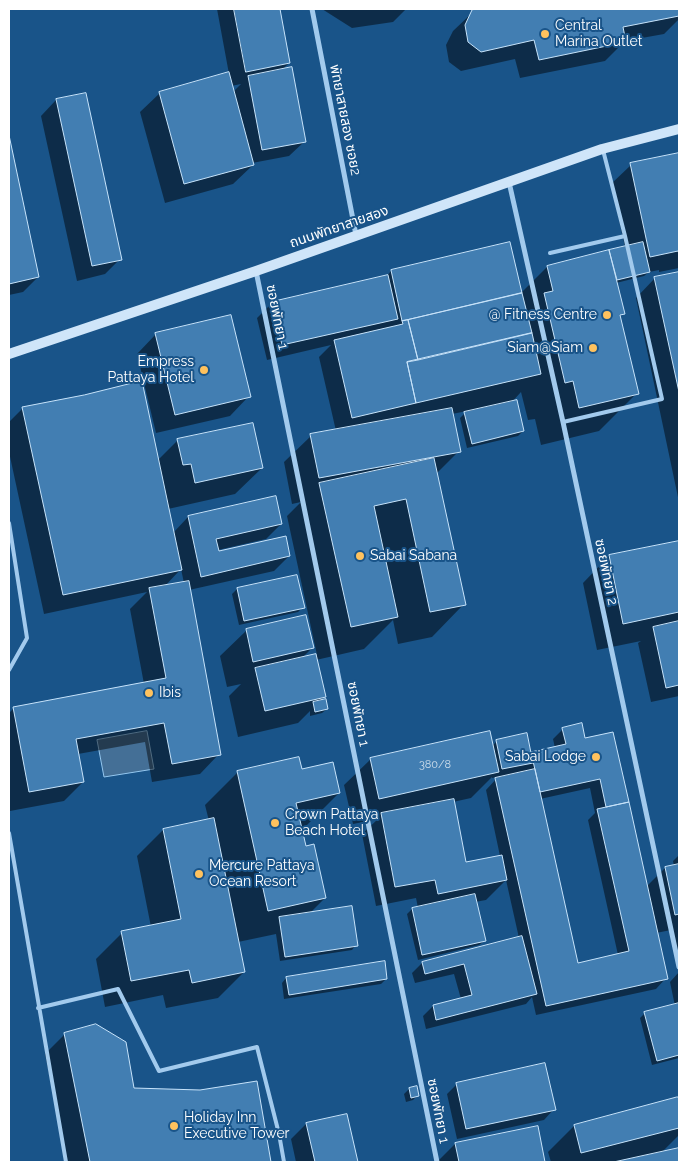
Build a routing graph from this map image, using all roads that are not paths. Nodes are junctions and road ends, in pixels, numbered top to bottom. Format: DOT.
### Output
graph roads {
  1 [pos="312,9"];
  2 [pos="679,129"];
  3 [pos="602,149"];
  4 [pos="509,182"];
  5 [pos="356,235"];
  6 [pos="625,236"];
  7 [pos="550,253"];
  8 [pos="256,271"];
  9 [pos="9,354"];
  10 [pos="563,422"];
  11 [pos="9,523"];
  12 [pos="9,670"];
  13 [pos="9,833"];
  14 [pos="679,967"];
  15 [pos="38,1008"];
  16 [pos="66,1162"];
  17 [pos="284,1162"];
  18 [pos="437,1162"];
  1 -- 5 [label="street, พัทยาสายสอง ซอย2"];
  2 -- 3 [label="main road, ถนนพัทยาสายสอง"];
  3 -- 4 [label="main road, ถนนพัทยาสายสอง"];
  3 -- 6 [label="lane"];
  4 -- 5 [label="main road, ถนนพัทยาสายสอง"];
  4 -- 10 [label="street, ซอยพัทยา 2"];
  5 -- 8 [label="main road, ถนนพัทยาสายสอง"];
  6 -- 7 [label="lane"];
  6 -- 10 [label="lane"];
  8 -- 9 [label="main road, ถนนพัทยาสายสอง"];
  8 -- 18 [label="street, ซอยพัทยา 1"];
  10 -- 14 [label="street, ซอยพัทยา 2"];
  11 -- 12 [label="lane"];
  13 -- 15 [label="lane"];
  15 -- 16 [label="lane"];
  15 -- 17 [label="lane"];
}
